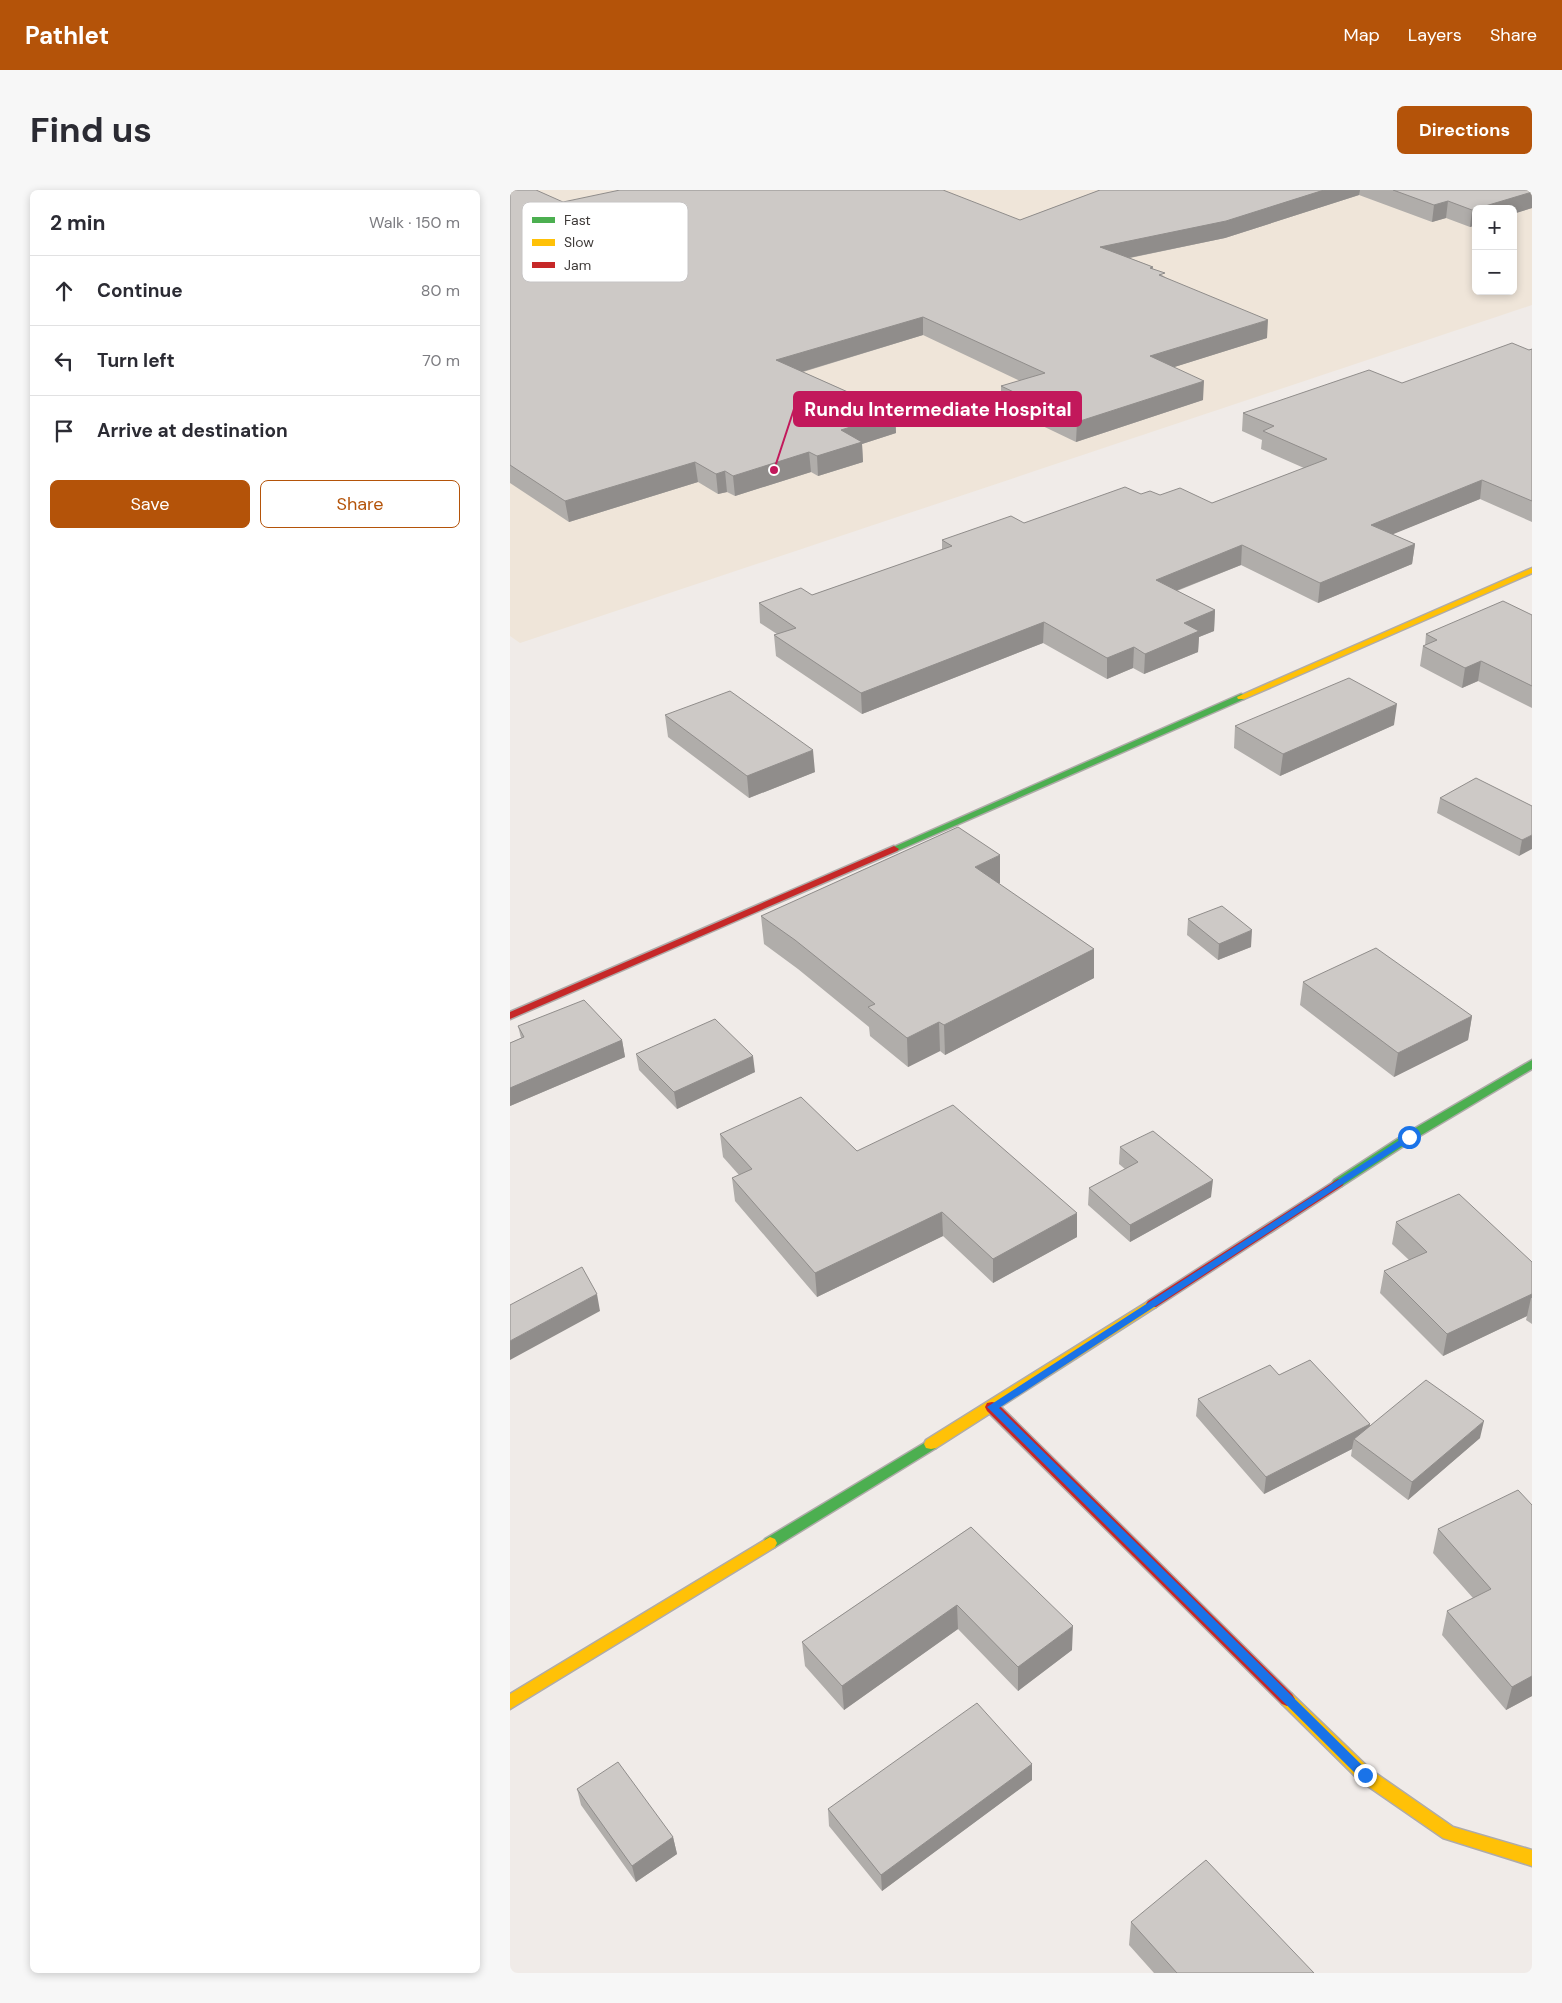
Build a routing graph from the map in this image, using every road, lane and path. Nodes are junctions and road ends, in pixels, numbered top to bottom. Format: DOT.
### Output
graph roads {
  1 [pos="1532,570"];
  2 [pos="510,1016"];
  3 [pos="1532,1064"];
  4 [pos="992,1407"];
  5 [pos="510,1702"];
  6 [pos="1532,1858"];
  1 -- 2 [label="street"];
  3 -- 4 [label="street"];
  4 -- 5 [label="street"];
  4 -- 6 [label="street"];
}
